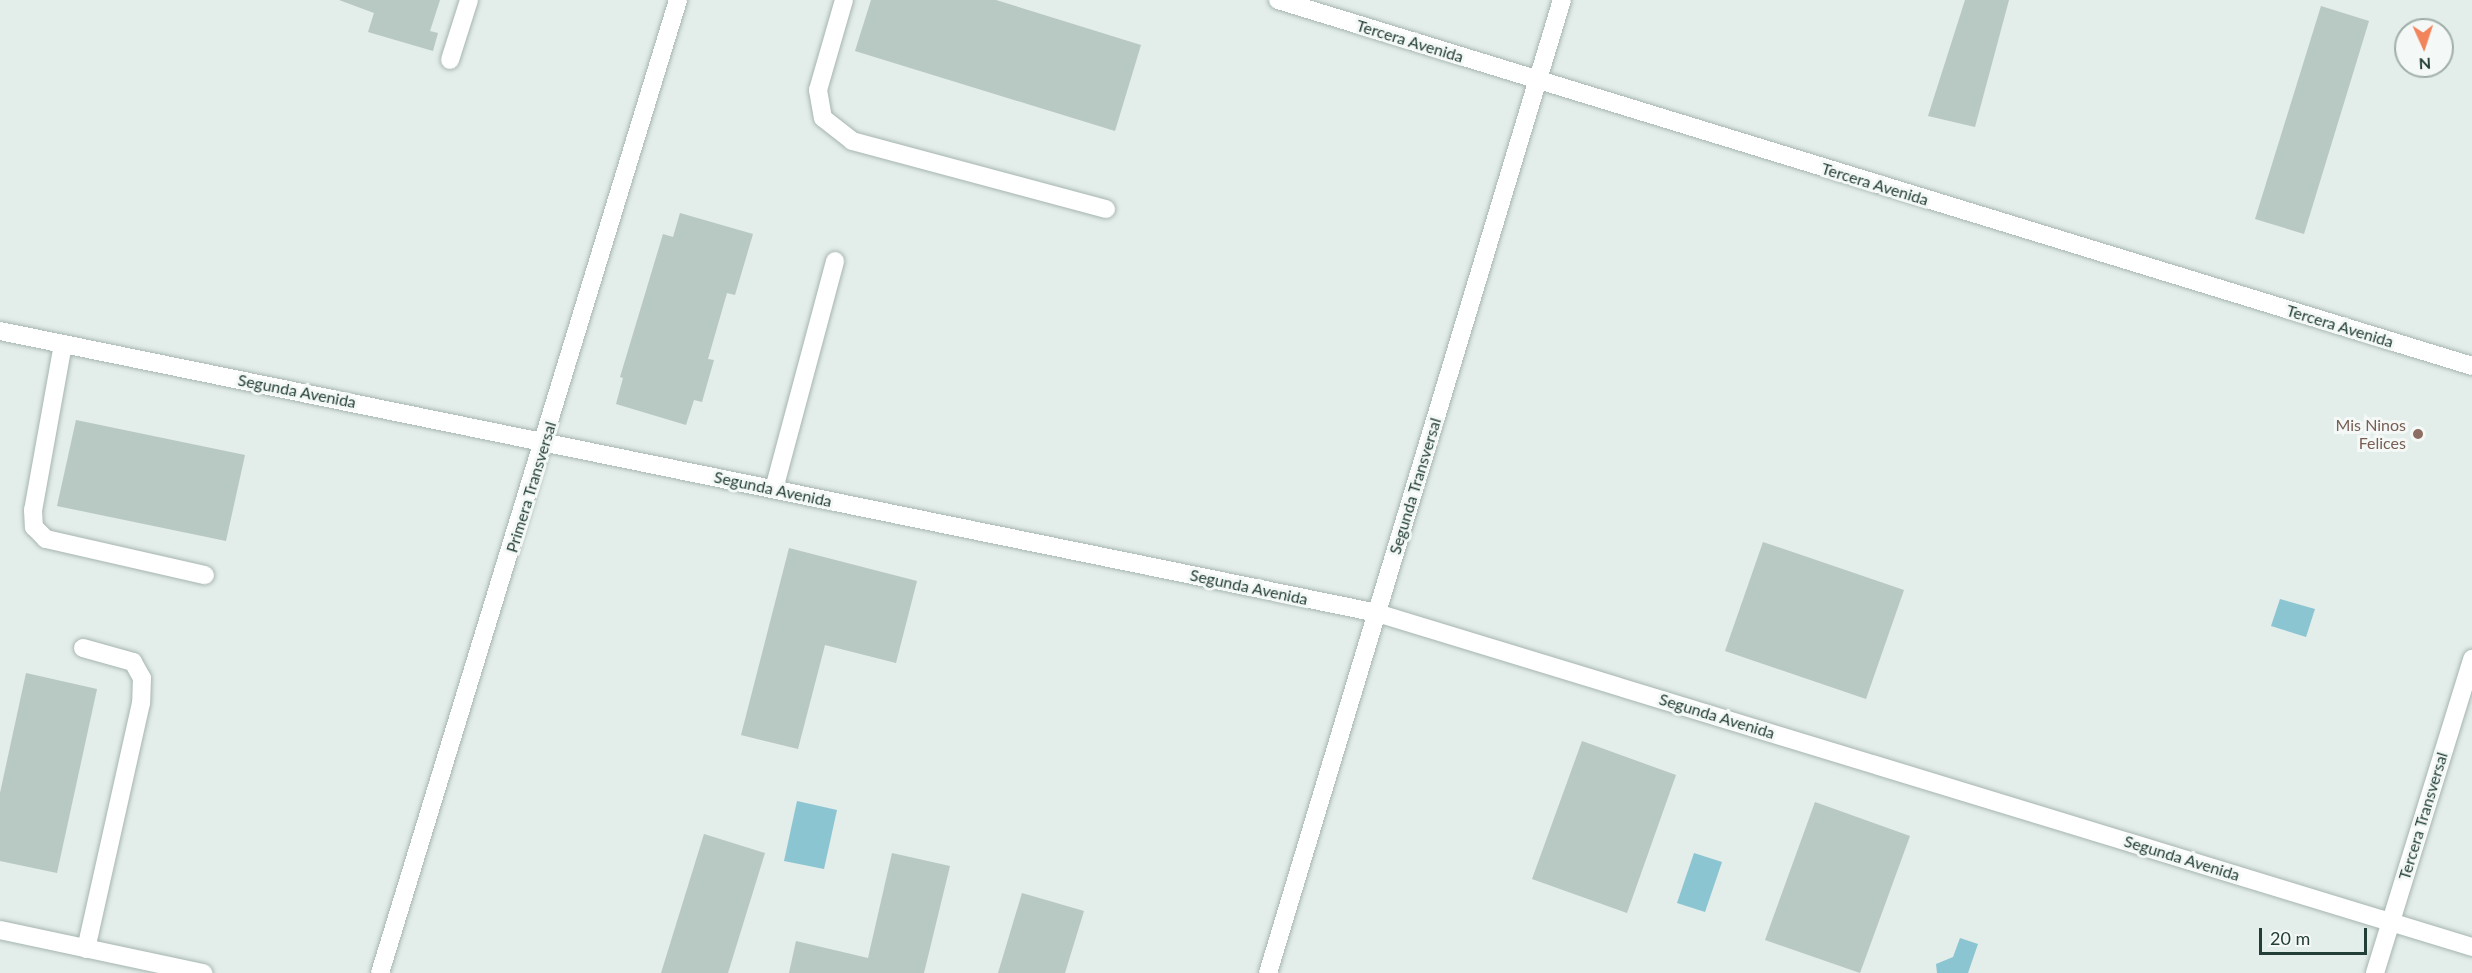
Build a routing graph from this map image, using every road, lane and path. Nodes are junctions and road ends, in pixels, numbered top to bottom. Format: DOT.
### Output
graph roads {
  1 [pos="469,0"];
  2 [pos="678,0"];
  3 [pos="844,0"];
  4 [pos="1278,0"];
  5 [pos="1562,0"];
  6 [pos="450,60"];
  7 [pos="1538,81"];
  8 [pos="1106,208"];
  9 [pos="835,261"];
  10 [pos="0,331"];
  11 [pos="63,344"];
  12 [pos="2472,366"];
  13 [pos="545,441"];
  14 [pos="774,489"];
  15 [pos="205,575"];
  16 [pos="1377,613"];
  17 [pos="83,648"];
  18 [pos="2472,659"];
  19 [pos="2391,922"];
  20 [pos="0,930"];
  21 [pos="2472,947"];
  22 [pos="86,949"];
  23 [pos="203,973"];
  24 [pos="381,973"];
  25 [pos="1268,973"];
  26 [pos="2375,973"];
  1 -- 6 [label="street"];
  2 -- 13 [label="street, Primera Transversal"];
  3 -- 8 [label="street"];
  4 -- 7 [label="street, Tercera Avenida"];
  5 -- 7 [label="street, Segunda Transversal"];
  7 -- 12 [label="street, Tercera Avenida"];
  7 -- 16 [label="street, Segunda Transversal"];
  9 -- 14 [label="street"];
  10 -- 11 [label="street, Segunda Avenida"];
  11 -- 13 [label="street, Segunda Avenida"];
  11 -- 15 [label="street"];
  13 -- 14 [label="street, Segunda Avenida"];
  13 -- 24 [label="street, Primera Transversal"];
  14 -- 16 [label="street, Segunda Avenida"];
  16 -- 19 [label="street, Segunda Avenida"];
  16 -- 25 [label="street, Segunda Transversal"];
  17 -- 22 [label="street"];
  18 -- 19 [label="street, Tercera Transversal"];
  19 -- 21 [label="street, Segunda Avenida"];
  19 -- 26 [label="street, Tercera Transversal"];
  20 -- 22 [label="street"];
  22 -- 23 [label="street"];
}
